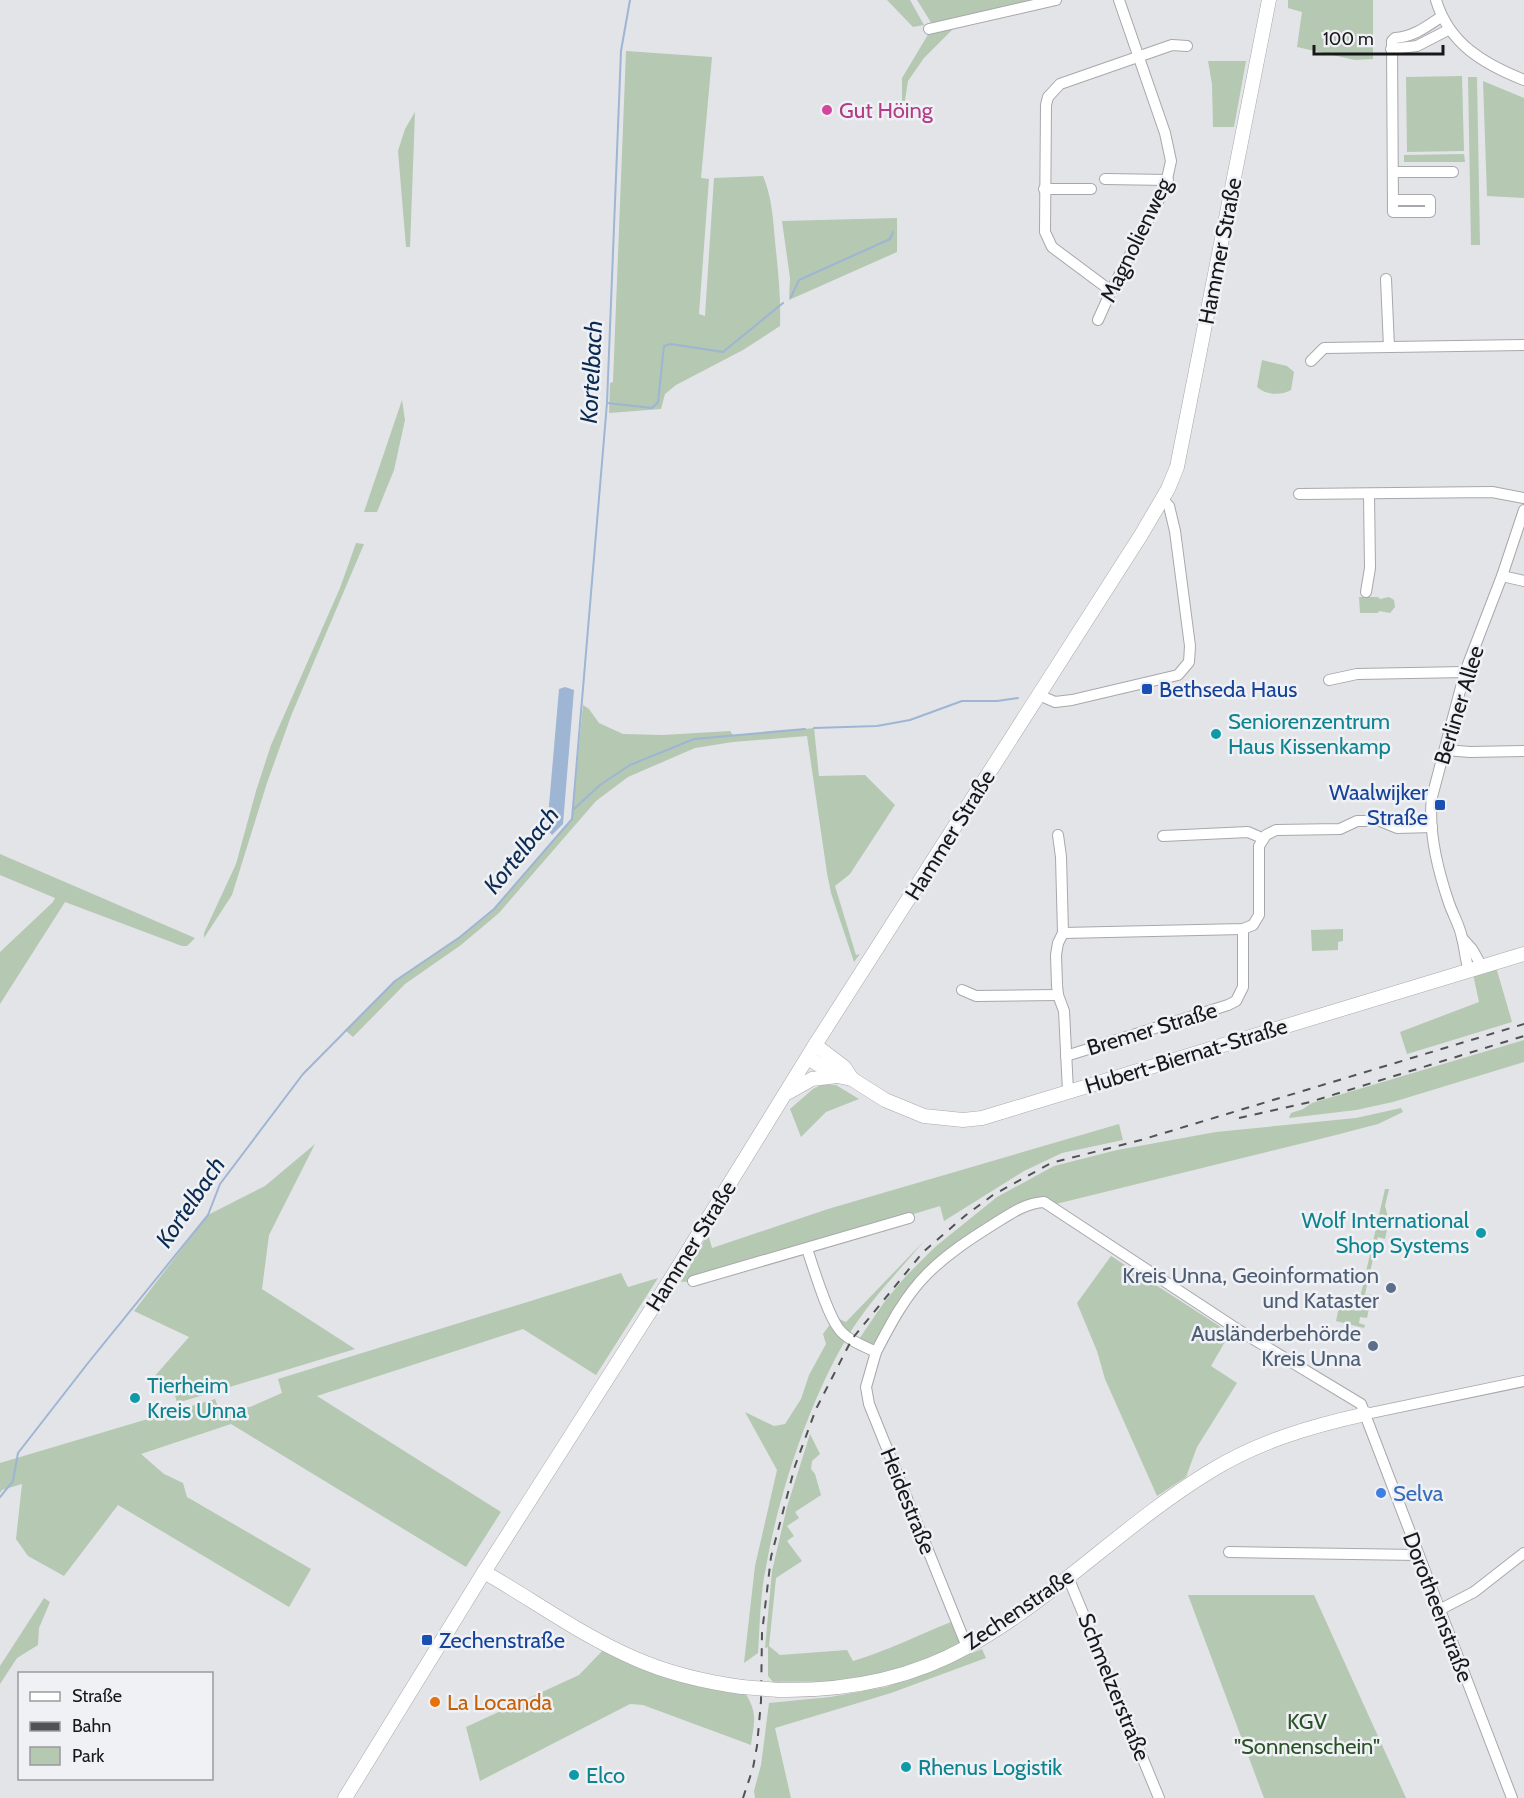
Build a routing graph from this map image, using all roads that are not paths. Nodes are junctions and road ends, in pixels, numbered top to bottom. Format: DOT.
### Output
graph roads {
  1 [pos="1056,0"];
  2 [pos="1119,0"];
  3 [pos="1269,0"];
  4 [pos="1436,0"];
  5 [pos="1441,17"];
  6 [pos="929,29"];
  7 [pos="1449,30"];
  8 [pos="1187,46"];
  9 [pos="1391,54"];
  10 [pos="1138,58"];
  11 [pos="1524,80"];
  12 [pos="1393,172"];
  13 [pos="1453,172"];
  14 [pos="1105,179"];
  15 [pos="1168,180"];
  16 [pos="1044,189"];
  17 [pos="1091,189"];
  18 [pos="1393,200"];
  19 [pos="1386,279"];
  20 [pos="1111,291"];
  21 [pos="1098,320"];
  22 [pos="1524,345"];
  23 [pos="1389,347"];
  24 [pos="1311,361"];
  25 [pos="1299,494"];
  26 [pos="1369,494"];
  27 [pos="1524,498"];
  28 [pos="1163,500"];
  29 [pos="1524,510"];
  30 [pos="1502,576"];
  31 [pos="1524,581"];
  32 [pos="1366,592"];
  33 [pos="1465,672"];
  34 [pos="1329,680"];
  35 [pos="1038,695"];
  36 [pos="1445,750"];
  37 [pos="1524,751"];
  38 [pos="1432,827"];
  39 [pos="1058,835"];
  40 [pos="1163,836"];
  41 [pos="1262,838"];
  42 [pos="1243,929"];
  43 [pos="1063,933"];
  44 [pos="1524,954"];
  45 [pos="1475,968"];
  46 [pos="962,990"];
  47 [pos="1058,995"];
  48 [pos="815,1046"];
  49 [pos="1065,1056"];
  50 [pos="808,1058"];
  51 [pos="837,1076"];
  52 [pos="852,1079"];
  53 [pos="1068,1092"];
  54 [pos="786,1094"];
  55 [pos="909,1218"];
  56 [pos="807,1249"];
  57 [pos="693,1281"];
  58 [pos="876,1352"];
  59 [pos="1524,1381"];
  60 [pos="1366,1414"];
  61 [pos="1229,1552"];
  62 [pos="1524,1553"];
  63 [pos="1418,1555"];
  64 [pos="484,1572"];
  65 [pos="1068,1577"];
  66 [pos="1441,1609"];
  67 [pos="967,1647"];
  68 [pos="345,1798"];
  69 [pos="1159,1798"];
  70 [pos="1512,1798"];
  1 -- 6 [label="street"];
  2 -- 10 [label="street, Magnolienweg"];
  3 -- 28 [label="main road, Hammer Straße"];
  4 -- 5 [label="street"];
  5 -- 7 [label="street"];
  5 -- 9 [label="street"];
  7 -- 9 [label="street"];
  7 -- 11 [label="street"];
  8 -- 10 [label="street"];
  9 -- 12 [label="street"];
  10 -- 15 [label="street, Magnolienweg"];
  10 -- 16 [label="street"];
  12 -- 13 [label="street"];
  12 -- 18 [label="street"];
  14 -- 15 [label="street"];
  15 -- 20 [label="street, Magnolienweg"];
  16 -- 17 [label="street"];
  16 -- 20 [label="street"];
  19 -- 23 [label="street"];
  20 -- 21 [label="street, Magnolienweg"];
  22 -- 23 [label="street"];
  23 -- 24 [label="street"];
  25 -- 26 [label="street"];
  26 -- 27 [label="street"];
  26 -- 32 [label="street"];
  28 -- 35 [label="main road, Hammer Straße"];
  28 -- 35 [label="street"];
  29 -- 30 [label="street, Berliner Allee"];
  30 -- 31 [label="street"];
  30 -- 33 [label="street, Berliner Allee"];
  33 -- 34 [label="street"];
  33 -- 36 [label="street, Berliner Allee"];
  35 -- 48 [label="main road, Hammer Straße"];
  36 -- 37 [label="street"];
  36 -- 38 [label="street, Berliner Allee"];
  38 -- 41 [label="street"];
  38 -- 45 [label="street, Berliner Allee"];
  39 -- 43 [label="street"];
  40 -- 41 [label="street"];
  41 -- 42 [label="street"];
  42 -- 43 [label="street"];
  42 -- 49 [label="street, Bremer Straße"];
  43 -- 47 [label="street"];
  44 -- 45 [label="main road, Hubert-Biernat-Straße"];
  45 -- 53 [label="main road, Hubert-Biernat-Straße"];
  46 -- 47 [label="street"];
  47 -- 49 [label="street"];
  48 -- 50 [label="main road, Hammer Straße"];
  48 -- 52 [label="main road, Hubert-Biernat-Straße"];
  49 -- 53 [label="street"];
  50 -- 51 [label="main road, Hubert-Biernat-Straße"];
  50 -- 54 [label="main road, Hammer Straße"];
  51 -- 52 [label="main road, Hubert-Biernat-Straße"];
  51 -- 54 [label="main road"];
  52 -- 53 [label="main road, Hubert-Biernat-Straße"];
  54 -- 64 [label="main road, Hammer Straße"];
  55 -- 56 [label="street"];
  56 -- 57 [label="street"];
  56 -- 58 [label="street"];
  58 -- 60 [label="street"];
  58 -- 67 [label="street, Heidestraße"];
  59 -- 60 [label="street, Zechenstraße"];
  60 -- 63 [label="street, Dorotheenstraße"];
  60 -- 65 [label="main road, Zechenstraße"];
  61 -- 63 [label="street"];
  62 -- 66 [label="street"];
  63 -- 66 [label="street, Dorotheenstraße"];
  64 -- 67 [label="main road, Zechenstraße, bridge"];
  64 -- 68 [label="main road, Hammer Straße"];
  65 -- 67 [label="main road, Zechenstraße"];
  65 -- 69 [label="street, Schmelzerstraße"];
  66 -- 70 [label="street, Dorotheenstraße"];
}
